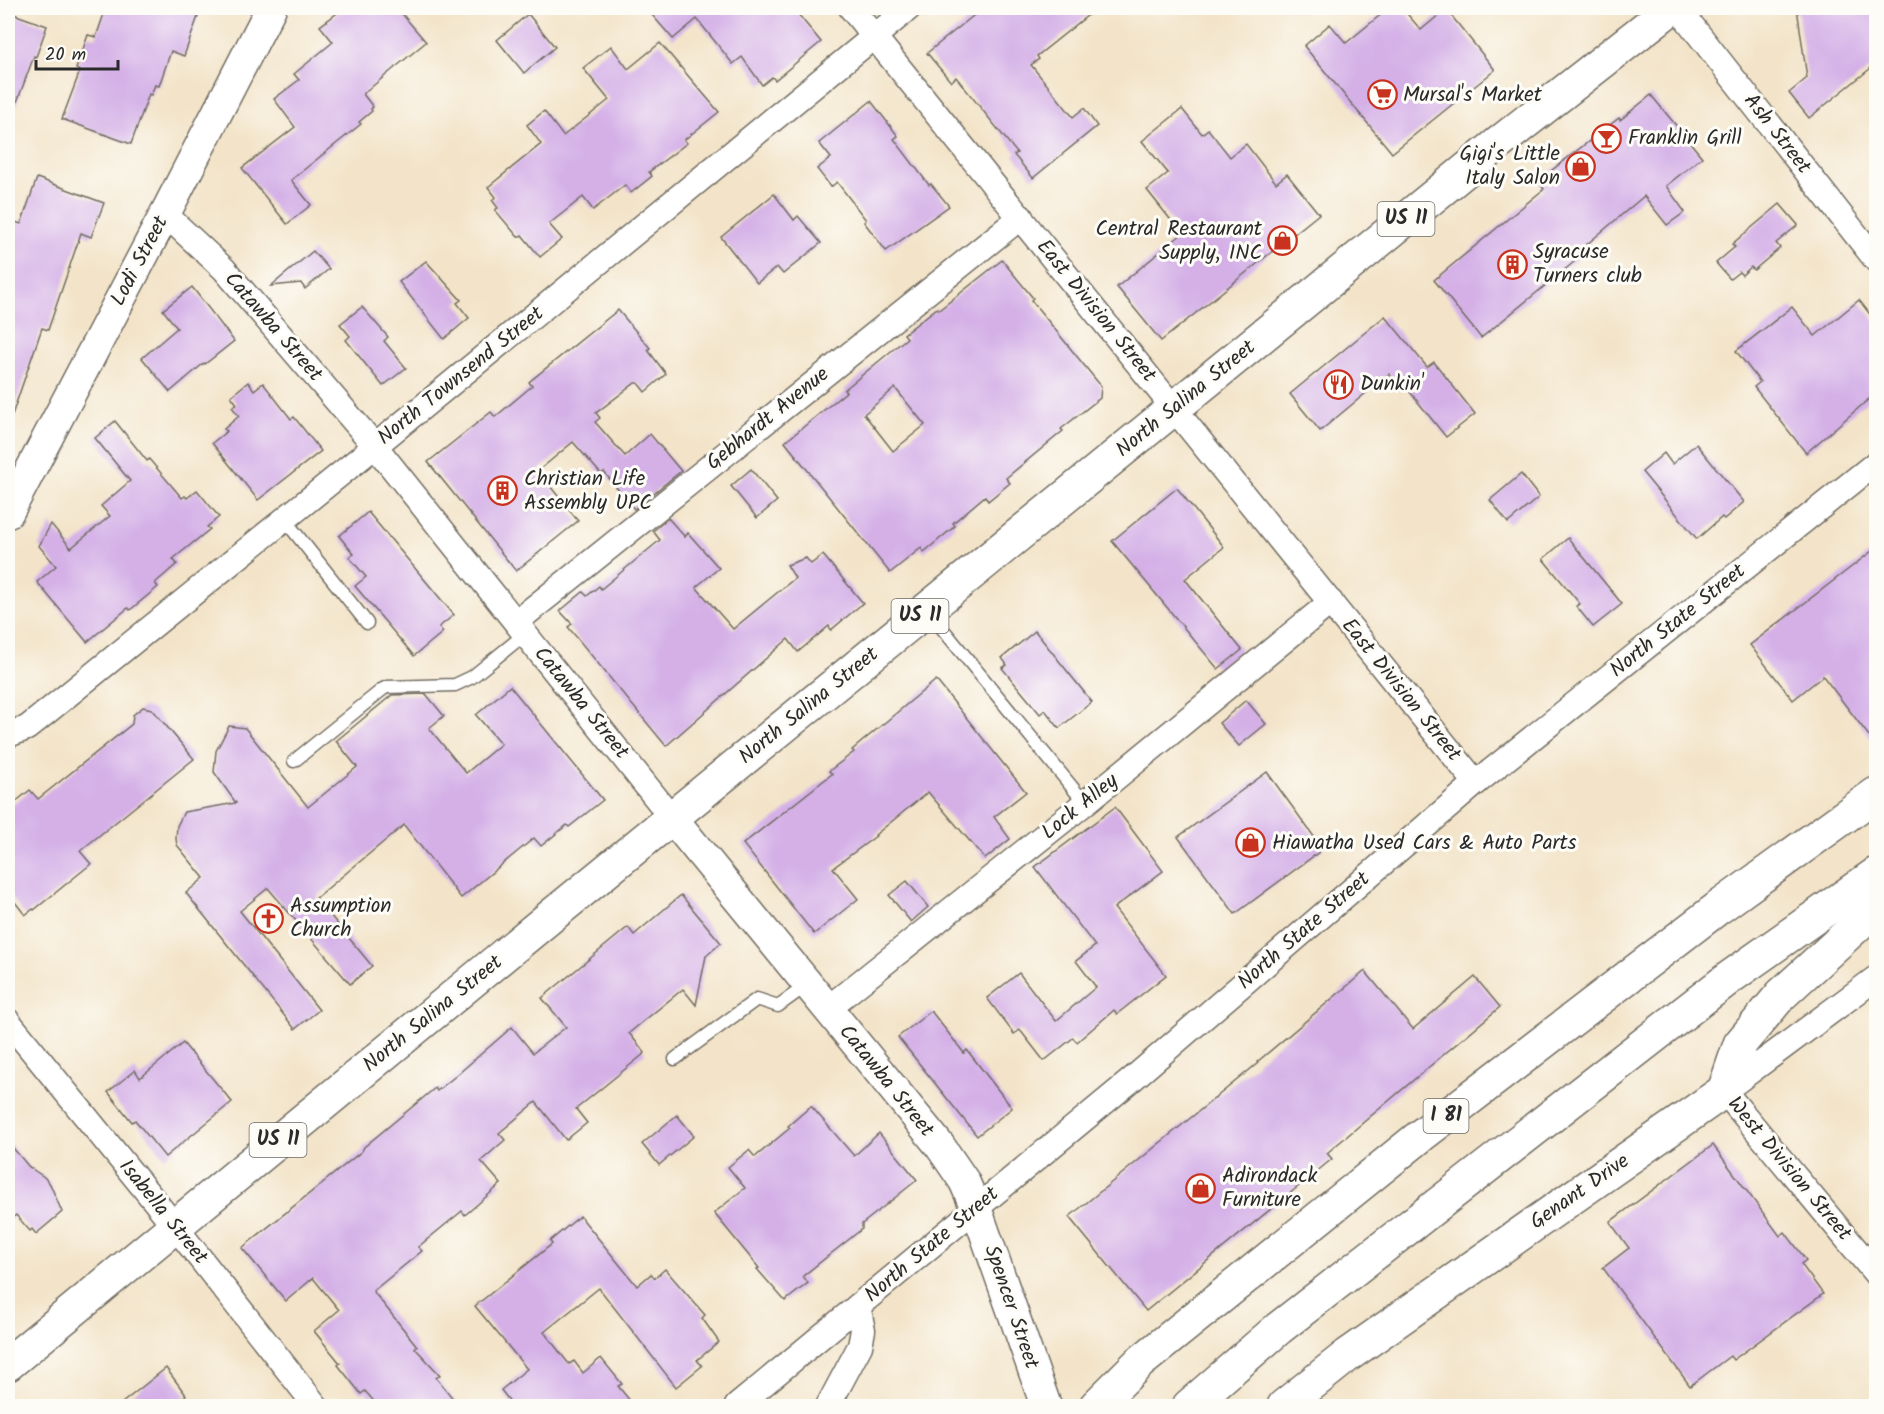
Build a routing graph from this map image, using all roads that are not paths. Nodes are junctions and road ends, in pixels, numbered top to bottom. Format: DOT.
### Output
graph roads {
  1 [pos="271,8"];
  2 [pos="851,8"];
  3 [pos="909,8"];
  4 [pos="1671,8"];
  5 [pos="1678,8"];
  6 [pos="875,35"];
  7 [pos="165,214"];
  8 [pos="1021,217"];
  9 [pos="1876,260"];
  10 [pos="1175,408"];
  11 [pos="375,446"];
  12 [pos="1876,463"];
  13 [pos="8,513"];
  14 [pos="285,520"];
  15 [pos="1330,602"];
  16 [pos="927,610"];
  17 [pos="367,623"];
  18 [pos="521,628"];
  19 [pos="8,735"];
  20 [pos="294,761"];
  21 [pos="1476,783"];
  22 [pos="1876,783"];
  23 [pos="1876,794"];
  24 [pos="1085,803"];
  25 [pos="672,818"];
  26 [pos="1809,843"];
  27 [pos="1876,874"];
  28 [pos="1876,908"];
  29 [pos="1876,978"];
  30 [pos="807,985"];
  31 [pos="827,1009"];
  32 [pos="8,1021"];
  33 [pos="675,1059"];
  34 [pos="1724,1091"];
  35 [pos="976,1208"];
  36 [pos="174,1225"];
  37 [pos="1876,1274"];
  38 [pos="858,1306"];
  39 [pos="8,1364"];
  40 [pos="316,1407"];
  41 [pos="737,1407"];
  42 [pos="828,1407"];
  43 [pos="1046,1407"];
  44 [pos="1095,1407"];
  45 [pos="1188,1407"];
  46 [pos="1284,1407"];
  1 -- 7 [label="street, Lodi Street"];
  2 -- 6 [label="street, East Division Street"];
  3 -- 6 [label="street, North Townsend Street"];
  4 -- 10 [label="main road, North Salina Street / US 11"];
  5 -- 9 [label="street, Ash Street"];
  6 -- 8 [label="street, East Division Street"];
  6 -- 11 [label="street, North Townsend Street"];
  7 -- 11 [label="street, Catawba Street"];
  7 -- 13 [label="street, Lodi Street"];
  8 -- 10 [label="street, East Division Street"];
  8 -- 18 [label="street, Gebhardt Avenue"];
  10 -- 15 [label="street, East Division Street"];
  10 -- 16 [label="main road, North Salina Street / US 11"];
  11 -- 14 [label="street, North Townsend Street"];
  11 -- 18 [label="street, Catawba Street"];
  12 -- 21 [label="street, North State Street"];
  14 -- 17 [label="lane"];
  14 -- 19 [label="street, North Townsend Street"];
  15 -- 21 [label="street, East Division Street"];
  15 -- 24 [label="street, Lock Alley"];
  16 -- 24 [label="lane"];
  16 -- 25 [label="main road, North Salina Street / US 11"];
  18 -- 20 [label="lane"];
  18 -- 25 [label="street, Catawba Street"];
  21 -- 35 [label="street, North State Street"];
  22 -- 26 [label="main road"];
  23 -- 26 [label="main road, I 81"];
  24 -- 31 [label="street, Lock Alley"];
  25 -- 30 [label="street, Catawba Street"];
  25 -- 36 [label="main road, North Salina Street / US 11"];
  26 -- 44 [label="main road, I 81"];
  27 -- 45 [label="main road"];
  28 -- 34 [label="main road"];
  29 -- 34 [label="street, Genant Drive"];
  30 -- 31 [label="street, Catawba Street"];
  30 -- 33 [label="lane"];
  31 -- 35 [label="street, Catawba Street"];
  32 -- 36 [label="street, Isabella Street"];
  34 -- 37 [label="street, West Division Street"];
  34 -- 46 [label="main road, Genant Drive"];
  35 -- 38 [label="street, North State Street"];
  35 -- 43 [label="street, Spencer Street"];
  36 -- 39 [label="main road, North Salina Street / US 11"];
  36 -- 40 [label="street, Isabella Street"];
  38 -- 41 [label="street, North State Street"];
  38 -- 42 [label="street"];
}
